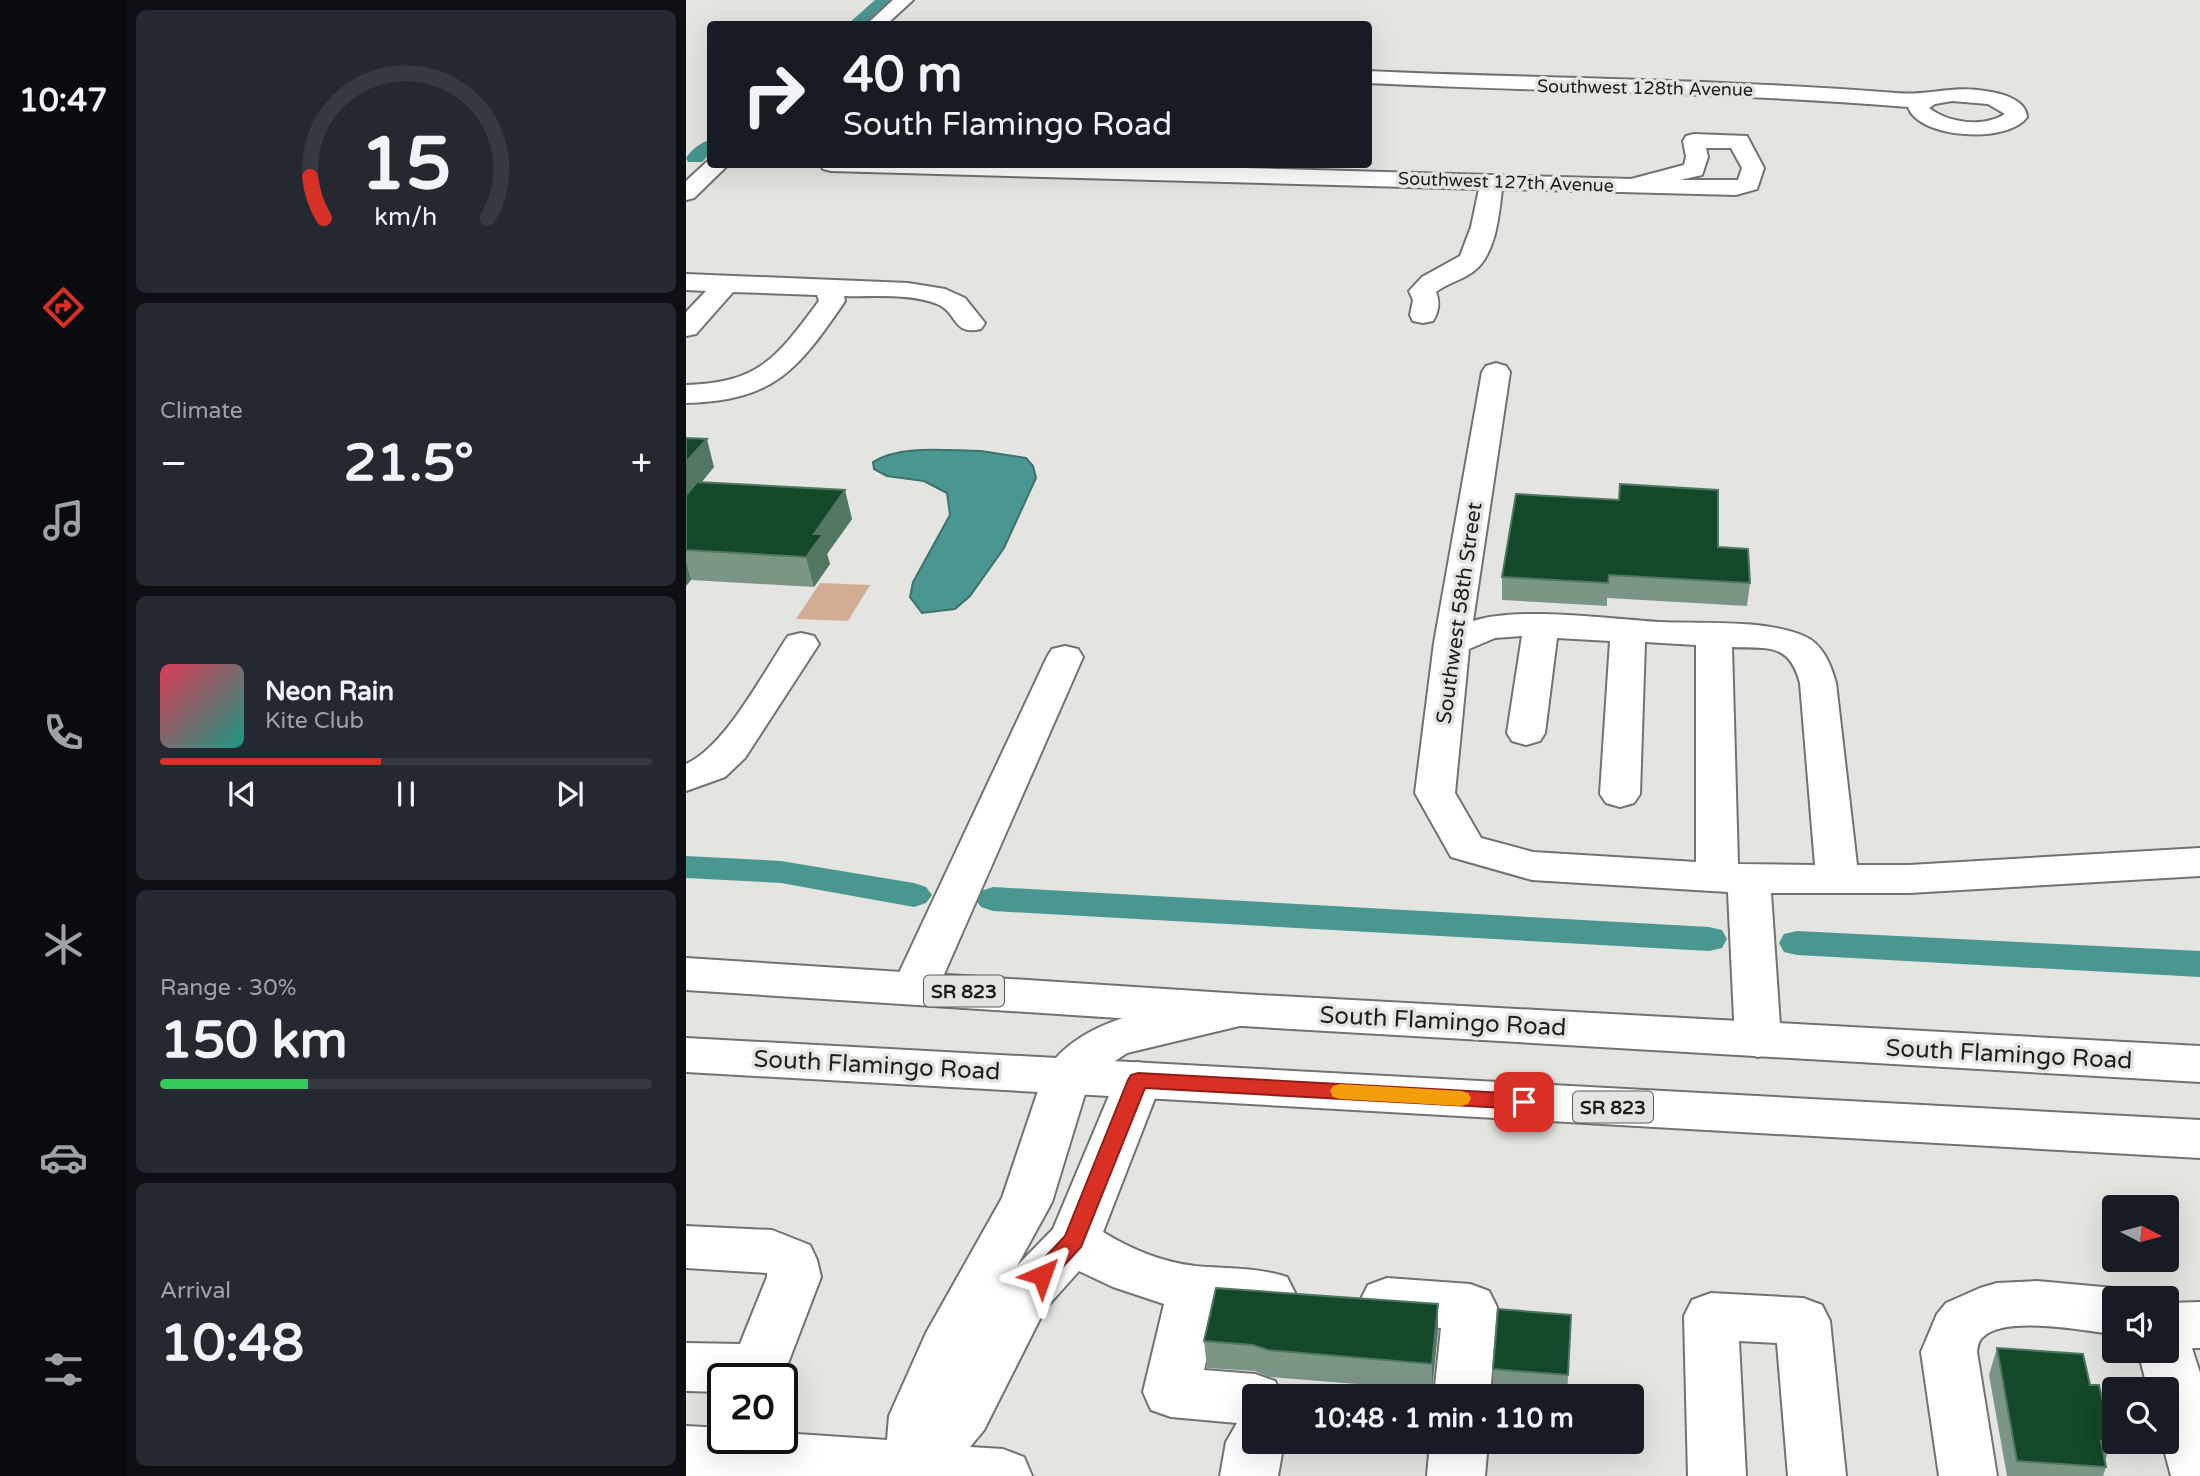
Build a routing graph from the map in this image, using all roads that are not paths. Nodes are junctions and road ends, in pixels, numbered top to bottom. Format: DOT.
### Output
graph roads {
  1 [pos="904,0"];
  2 [pos="880,21"];
  3 [pos="1372,77"];
  4 [pos="1922,102"];
  5 [pos="707,163"];
  6 [pos="686,164"];
  7 [pos="713,168"];
  8 [pos="987,168"];
  9 [pos="1492,181"];
  10 [pos="1635,186"];
  11 [pos="686,192"];
  12 [pos="686,282"];
  13 [pos="727,283"];
  14 [pos="828,287"];
  15 [pos="1423,315"];
  16 [pos="971,323"];
  17 [pos="686,328"];
  18 [pos="1496,372"];
  19 [pos="686,394"];
  20 [pos="1541,626"];
  21 [pos="1628,629"];
  22 [pos="1714,633"];
  23 [pos="1452,643"];
  24 [pos="801,644"];
  25 [pos="1065,657"];
  26 [pos="1526,733"];
  27 [pos="686,779"];
  28 [pos="1619,794"];
  29 [pos="2200,862"];
  30 [pos="1733,878"];
  31 [pos="1837,879"];
  32 [pos="686,974"];
  33 [pos="915,988"];
  34 [pos="1242,1010"];
  35 [pos="1758,1040"];
  36 [pos="686,1055"];
  37 [pos="2200,1064"];
  38 [pos="1067,1076"];
  39 [pos="1138,1080"];
  40 [pos="2200,1139"];
  41 [pos="1074,1241"];
  42 [pos="691,1258"];
  43 [pos="1195,1288"];
  44 [pos="2102,1310"];
  45 [pos="2200,1325"];
  46 [pos="2179,1326"];
  47 [pos="760,1363"];
  48 [pos="2169,1363"];
  49 [pos="686,1367"];
  50 [pos="707,1369"];
  51 [pos="1463,1384"];
  52 [pos="1242,1398"];
  53 [pos="762,1454"];
  54 [pos="1253,1454"];
  55 [pos="1458,1454"];
  56 [pos="913,1473"];
  57 [pos="1003,1476"];
  58 [pos="1249,1476"];
  59 [pos="1456,1476"];
  60 [pos="1717,1476"];
  61 [pos="1817,1476"];
  62 [pos="1968,1476"];
  63 [pos="2200,1476"];
  1 -- 2 [label="main road"];
  3 -- 4 [label="main road, Southwest 128th Avenue"];
  5 -- 6 [label="main road"];
  7 -- 11 [label="main road"];
  8 -- 9 [label="main road, Southwest 127th Avenue"];
  9 -- 10 [label="main road, Southwest 127th Avenue"];
  9 -- 15 [label="main road"];
  10 -- 10 [label="main road, Southwest 127th Avenue"];
  12 -- 13 [label="main road"];
  13 -- 14 [label="main road"];
  13 -- 17 [label="main road"];
  14 -- 16 [label="main road"];
  14 -- 19 [label="main road"];
  18 -- 23 [label="main road, Southwest 58th Street"];
  20 -- 21 [label="main road"];
  20 -- 23 [label="main road"];
  20 -- 26 [label="main road"];
  21 -- 22 [label="main road"];
  21 -- 28 [label="main road"];
  22 -- 30 [label="main road"];
  22 -- 31 [label="main road"];
  23 -- 30 [label="main road, Southwest 58th Street"];
  24 -- 27 [label="main road"];
  25 -- 33 [label="main road"];
  29 -- 31 [label="main road"];
  30 -- 31 [label="main road"];
  30 -- 35 [label="main road"];
  32 -- 33 [label="main road, South Flamingo Road / SR 823"];
  33 -- 34 [label="main road, South Flamingo Road / SR 823"];
  34 -- 35 [label="main road, South Flamingo Road / SR 823"];
  34 -- 38 [label="main road"];
  35 -- 37 [label="main road, South Flamingo Road / SR 823"];
  36 -- 38 [label="main road, South Flamingo Road / SR 823"];
  38 -- 39 [label="main road, South Flamingo Road / SR 823"];
  38 -- 56 [label="main road"];
  39 -- 40 [label="main road, South Flamingo Road / SR 823"];
  39 -- 41 [label="main road"];
  41 -- 43 [label="main road"];
  41 -- 56 [label="main road"];
  42 -- 47 [label="main road"];
  43 -- 51 [label="main road"];
  43 -- 52 [label="main road"];
  44 -- 62 [label="main road"];
  45 -- 46 [label="main road"];
  48 -- 63 [label="main road"];
  49 -- 50 [label="main road"];
  53 -- 56 [label="main road"];
  54 -- 58 [label="main road"];
  55 -- 59 [label="main road"];
  56 -- 57 [label="main road"];
  60 -- 61 [label="main road"];
}
